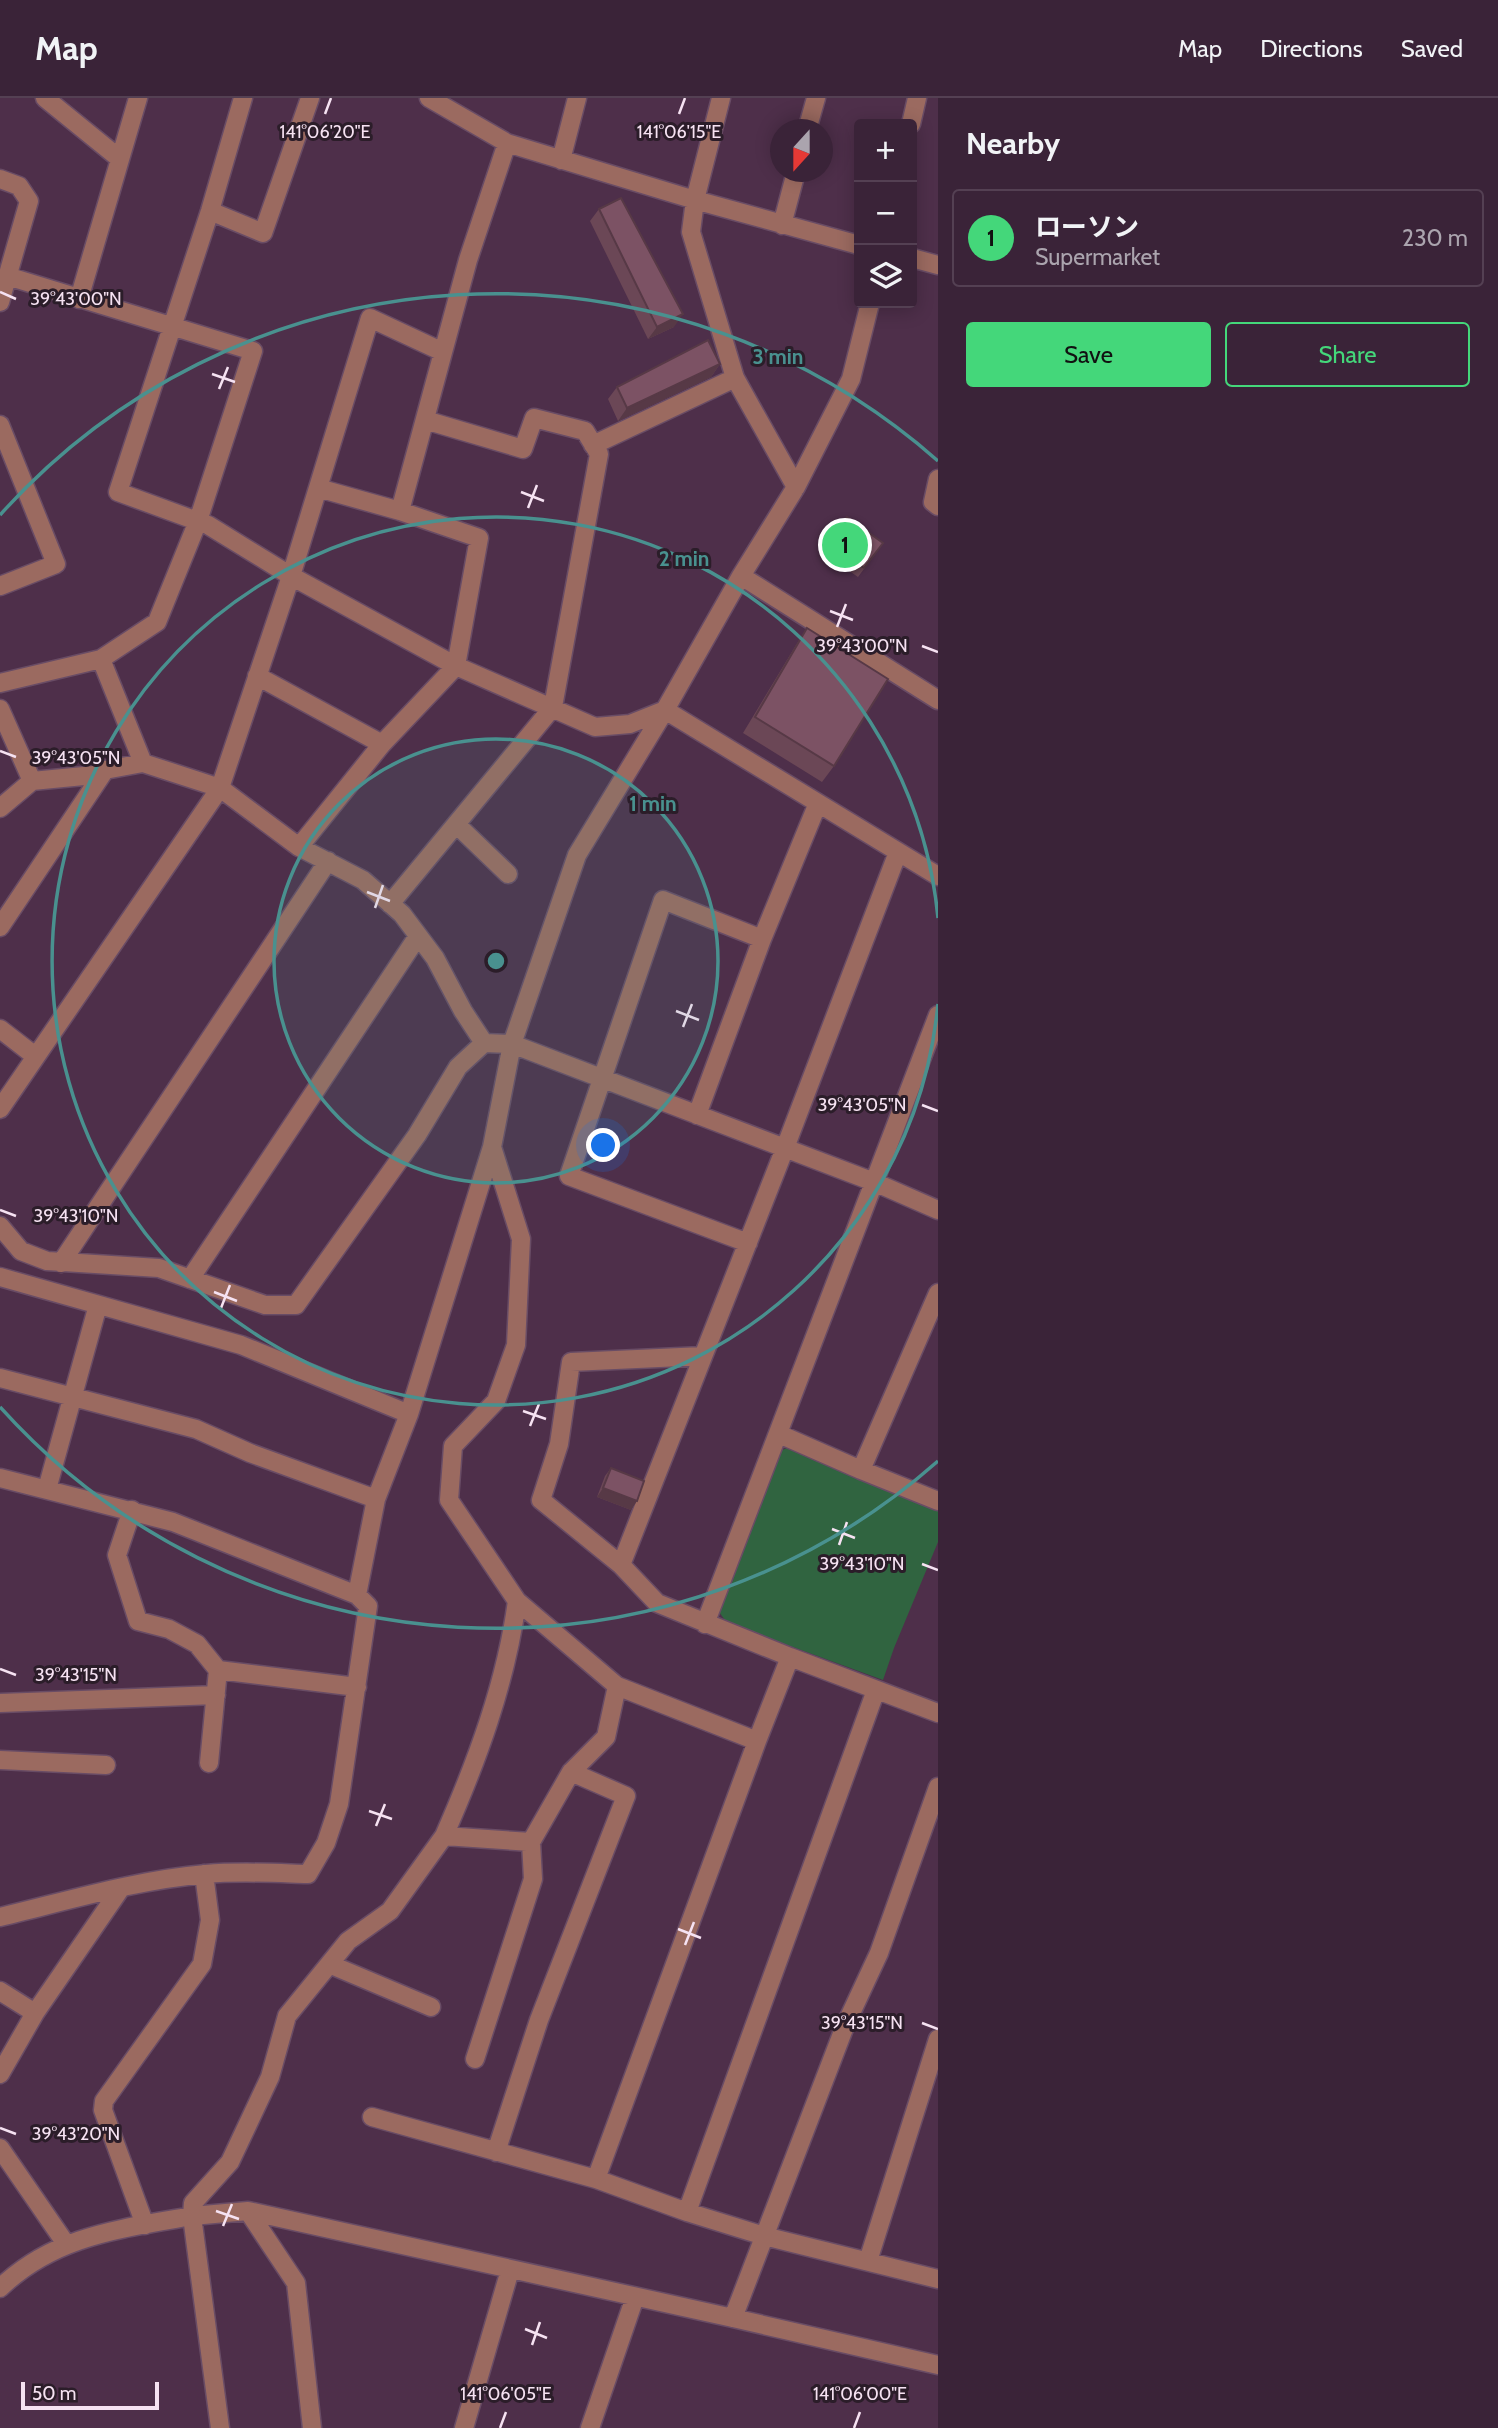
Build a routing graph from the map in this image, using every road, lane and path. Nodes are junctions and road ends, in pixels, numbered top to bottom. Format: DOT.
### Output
graph roads {
  1 [pos="45,98"];
  2 [pos="138,98"];
  3 [pos="243,98"];
  4 [pos="310,98"];
  5 [pos="429,98"];
  6 [pos="577,98"];
  7 [pos="721,98"];
  8 [pos="816,98"];
  9 [pos="917,98"];
  10 [pos="810,119"];
  11 [pos="912,119"];
  12 [pos="506,142"];
  13 [pos="120,159"];
  14 [pos="561,160"];
  15 [pos="0,179"];
  16 [pos="793,182"];
  17 [pos="695,200"];
  18 [pos="210,211"];
  19 [pos="782,225"];
  20 [pos="854,244"];
  21 [pos="917,259"];
  22 [pos="938,265"];
  23 [pos="8,276"];
  24 [pos="79,299"];
  25 [pos="0,302"];
  26 [pos="869,308"];
  27 [pos="172,326"];
  28 [pos="443,352"];
  29 [pos="734,378"];
  30 [pos="425,420"];
  31 [pos="0,425"];
  32 [pos="593,445"];
  33 [pos="938,479"];
  34 [pos="796,487"];
  35 [pos="318,488"];
  36 [pos="938,506"];
  37 [pos="400,511"];
  38 [pos="198,521"];
  39 [pos="290,576"];
  40 [pos="741,576"];
  41 [pos="0,586"];
  42 [pos="101,659"];
  43 [pos="456,666"];
  44 [pos="257,676"];
  45 [pos="0,683"];
  46 [pos="938,700"];
  47 [pos="552,707"];
  48 [pos="0,709"];
  49 [pos="665,710"];
  50 [pos="382,744"];
  51 [pos="143,763"];
  52 [pos="105,770"];
  53 [pos="32,781"];
  54 [pos="220,789"];
  55 [pos="818,803"];
  56 [pos="0,808"];
  57 [pos="456,824"];
  58 [pos="299,847"];
  59 [pos="898,852"];
  60 [pos="327,862"];
  61 [pos="508,874"];
  62 [pos="938,876"];
  63 [pos="390,904"];
  64 [pos="0,927"];
  65 [pos="418,936"];
  66 [pos="762,939"];
  67 [pos="938,1015"];
  68 [pos="0,1029"];
  69 [pos="484,1043"];
  70 [pos="512,1044"];
  71 [pos="35,1056"];
  72 [pos="603,1078"];
  73 [pos="0,1109"];
  74 [pos="697,1115"];
  75 [pos="492,1147"];
  76 [pos="785,1148"];
  77 [pos="874,1182"];
  78 [pos="938,1210"];
  79 [pos="0,1226"];
  80 [pos="748,1243"];
  81 [pos="61,1263"];
  82 [pos="0,1278"];
  83 [pos="190,1279"];
  84 [pos="938,1293"];
  85 [pos="98,1305"];
  86 [pos="703,1356"];
  87 [pos="0,1378"];
  88 [pos="73,1397"];
  89 [pos="409,1414"];
  90 [pos="779,1434"];
  91 [pos="861,1470"];
  92 [pos="0,1478"];
  93 [pos="47,1489"];
  94 [pos="376,1499"];
  95 [pos="938,1501"];
  96 [pos="132,1510"];
  97 [pos="621,1565"];
  98 [pos="357,1595"];
  99 [pos="517,1601"];
  100 [pos="705,1624"];
  101 [pos="790,1657"];
  102 [pos="218,1670"];
  103 [pos="617,1686"];
  104 [pos="357,1687"];
  105 [pos="876,1690"];
  106 [pos="216,1695"];
  107 [pos="0,1703"];
  108 [pos="938,1713"];
  109 [pos="757,1741"];
  110 [pos="0,1760"];
  111 [pos="209,1763"];
  112 [pos="106,1765"];
  113 [pos="571,1772"];
  114 [pos="938,1787"];
  115 [pos="444,1836"];
  116 [pos="531,1842"];
  117 [pos="204,1874"];
  118 [pos="121,1888"];
  119 [pos="0,1917"];
  120 [pos="329,1964"];
  121 [pos="0,1991"];
  122 [pos="430,2007"];
  123 [pos="35,2013"];
  124 [pos="938,2039"];
  125 [pos="475,2059"];
  126 [pos="0,2074"];
  127 [pos="372,2117"];
  128 [pos="0,2148"];
  129 [pos="496,2152"];
  130 [pos="596,2179"];
  131 [pos="248,2211"];
  132 [pos="687,2213"];
  133 [pos="192,2216"];
  134 [pos="145,2225"];
  135 [pos="764,2236"];
  136 [pos="66,2244"];
  137 [pos="868,2261"];
  138 [pos="510,2270"];
  139 [pos="938,2279"];
  140 [pos="0,2288"];
  141 [pos="635,2297"];
  142 [pos="733,2318"];
  143 [pos="938,2365"];
  144 [pos="220,2428"];
  145 [pos="312,2428"];
  146 [pos="464,2428"];
  147 [pos="590,2428"];
  1 -- 13 [label="street"];
  2 -- 13 [label="street"];
  3 -- 18 [label="street"];
  4 -- 18 [label="street"];
  5 -- 12 [label="street"];
  6 -- 14 [label="street"];
  7 -- 17 [label="street"];
  8 -- 10 [label="street"];
  9 -- 11 [label="street"];
  12 -- 14 [label="street"];
  12 -- 28 [label="street"];
  13 -- 24 [label="street"];
  14 -- 17 [label="street"];
  15 -- 23 [label="street"];
  16 -- 19 [label="street"];
  17 -- 19 [label="street"];
  17 -- 29 [label="street"];
  18 -- 27 [label="street"];
  19 -- 20 [label="street"];
  21 -- 22 [label="street"];
  23 -- 24 [label="street"];
  23 -- 25 [label="street"];
  24 -- 27 [label="street"];
  26 -- 34 [label="street"];
  27 -- 38 [label="street"];
  27 -- 38 [label="street"];
  28 -- 30 [label="street"];
  28 -- 35 [label="street"];
  29 -- 32 [label="street"];
  29 -- 34 [label="street"];
  30 -- 32 [label="street"];
  30 -- 37 [label="street"];
  31 -- 41 [label="street"];
  32 -- 47 [label="street"];
  33 -- 36 [label="street"];
  34 -- 40 [label="street"];
  35 -- 37 [label="street"];
  35 -- 39 [label="street"];
  37 -- 43 [label="street"];
  38 -- 39 [label="street"];
  38 -- 42 [label="street"];
  39 -- 43 [label="street"];
  39 -- 44 [label="street"];
  40 -- 46 [label="street"];
  40 -- 49 [label="street"];
  42 -- 45 [label="street"];
  42 -- 51 [label="street"];
  43 -- 47 [label="street"];
  43 -- 50 [label="street"];
  44 -- 50 [label="street"];
  44 -- 54 [label="street"];
  47 -- 49 [label="street"];
  47 -- 57 [label="street"];
  48 -- 53 [label="street"];
  49 -- 55 [label="street"];
  49 -- 70 [label="street"];
  50 -- 58 [label="street"];
  51 -- 52 [label="street"];
  51 -- 54 [label="street"];
  52 -- 53 [label="street"];
  52 -- 64 [label="street"];
  53 -- 56 [label="street"];
  54 -- 58 [label="street"];
  54 -- 71 [label="street"];
  55 -- 59 [label="street"];
  55 -- 66 [label="street"];
  57 -- 61 [label="street"];
  57 -- 63 [label="street"];
  58 -- 60 [label="street"];
  59 -- 62 [label="street"];
  59 -- 76 [label="street"];
  60 -- 63 [label="street"];
  60 -- 81 [label="street"];
  63 -- 65 [label="street"];
  65 -- 69 [label="street"];
  65 -- 83 [label="street"];
  66 -- 72 [label="street"];
  66 -- 74 [label="street"];
  67 -- 77 [label="street"];
  68 -- 71 [label="street"];
  69 -- 70 [label="street"];
  69 -- 83 [label="street"];
  70 -- 72 [label="street"];
  70 -- 75 [label="street"];
  71 -- 73 [label="street"];
  72 -- 74 [label="street"];
  72 -- 80 [label="street"];
  74 -- 76 [label="street"];
  75 -- 89 [label="street"];
  75 -- 99 [label="street"];
  76 -- 77 [label="street"];
  76 -- 80 [label="street"];
  77 -- 78 [label="street"];
  77 -- 90 [label="street"];
  79 -- 81 [label="street"];
  80 -- 86 [label="street"];
  81 -- 83 [label="street"];
  82 -- 85 [label="street"];
  84 -- 91 [label="street"];
  85 -- 88 [label="street"];
  85 -- 89 [label="street"];
  86 -- 97 [label="street"];
  86 -- 97 [label="street"];
  87 -- 88 [label="street"];
  88 -- 93 [label="street"];
  88 -- 94 [label="street"];
  89 -- 94 [label="street"];
  90 -- 91 [label="street"];
  90 -- 100 [label="street"];
  91 -- 95 [label="street"];
  92 -- 93 [label="street"];
  93 -- 96 [label="street"];
  94 -- 98 [label="street"];
  96 -- 98 [label="street"];
  96 -- 102 [label="street"];
  97 -- 100 [label="street"];
  98 -- 104 [label="street"];
  99 -- 103 [label="street"];
  99 -- 115 [label="street"];
  100 -- 101 [label="street"];
  101 -- 105 [label="street"];
  101 -- 109 [label="street"];
  102 -- 104 [label="street"];
  102 -- 106 [label="street"];
  103 -- 109 [label="street"];
  103 -- 113 [label="street"];
  104 -- 117 [label="street"];
  105 -- 108 [label="street"];
  105 -- 132 [label="street"];
  106 -- 107 [label="street"];
  106 -- 111 [label="street"];
  109 -- 130 [label="street"];
  110 -- 112 [label="street"];
  113 -- 116 [label="street"];
  113 -- 129 [label="street"];
  114 -- 135 [label="street"];
  115 -- 116 [label="street"];
  115 -- 120 [label="street"];
  116 -- 125 [label="street"];
  117 -- 118 [label="street"];
  117 -- 134 [label="street"];
  118 -- 119 [label="street"];
  118 -- 123 [label="street"];
  120 -- 122 [label="street"];
  120 -- 133 [label="street"];
  121 -- 123 [label="street"];
  123 -- 126 [label="street"];
  124 -- 137 [label="street"];
  127 -- 129 [label="street"];
  128 -- 136 [label="street"];
  129 -- 130 [label="street"];
  130 -- 132 [label="street"];
  131 -- 133 [label="street"];
  131 -- 138 [label="street"];
  131 -- 145 [label="street"];
  132 -- 135 [label="street"];
  133 -- 134 [label="street"];
  133 -- 144 [label="street"];
  134 -- 136 [label="street"];
  135 -- 137 [label="street"];
  135 -- 142 [label="street"];
  136 -- 140 [label="street"];
  137 -- 139 [label="street"];
  138 -- 141 [label="street"];
  138 -- 146 [label="street"];
  141 -- 142 [label="street"];
  141 -- 147 [label="street"];
  142 -- 143 [label="street"];
}
